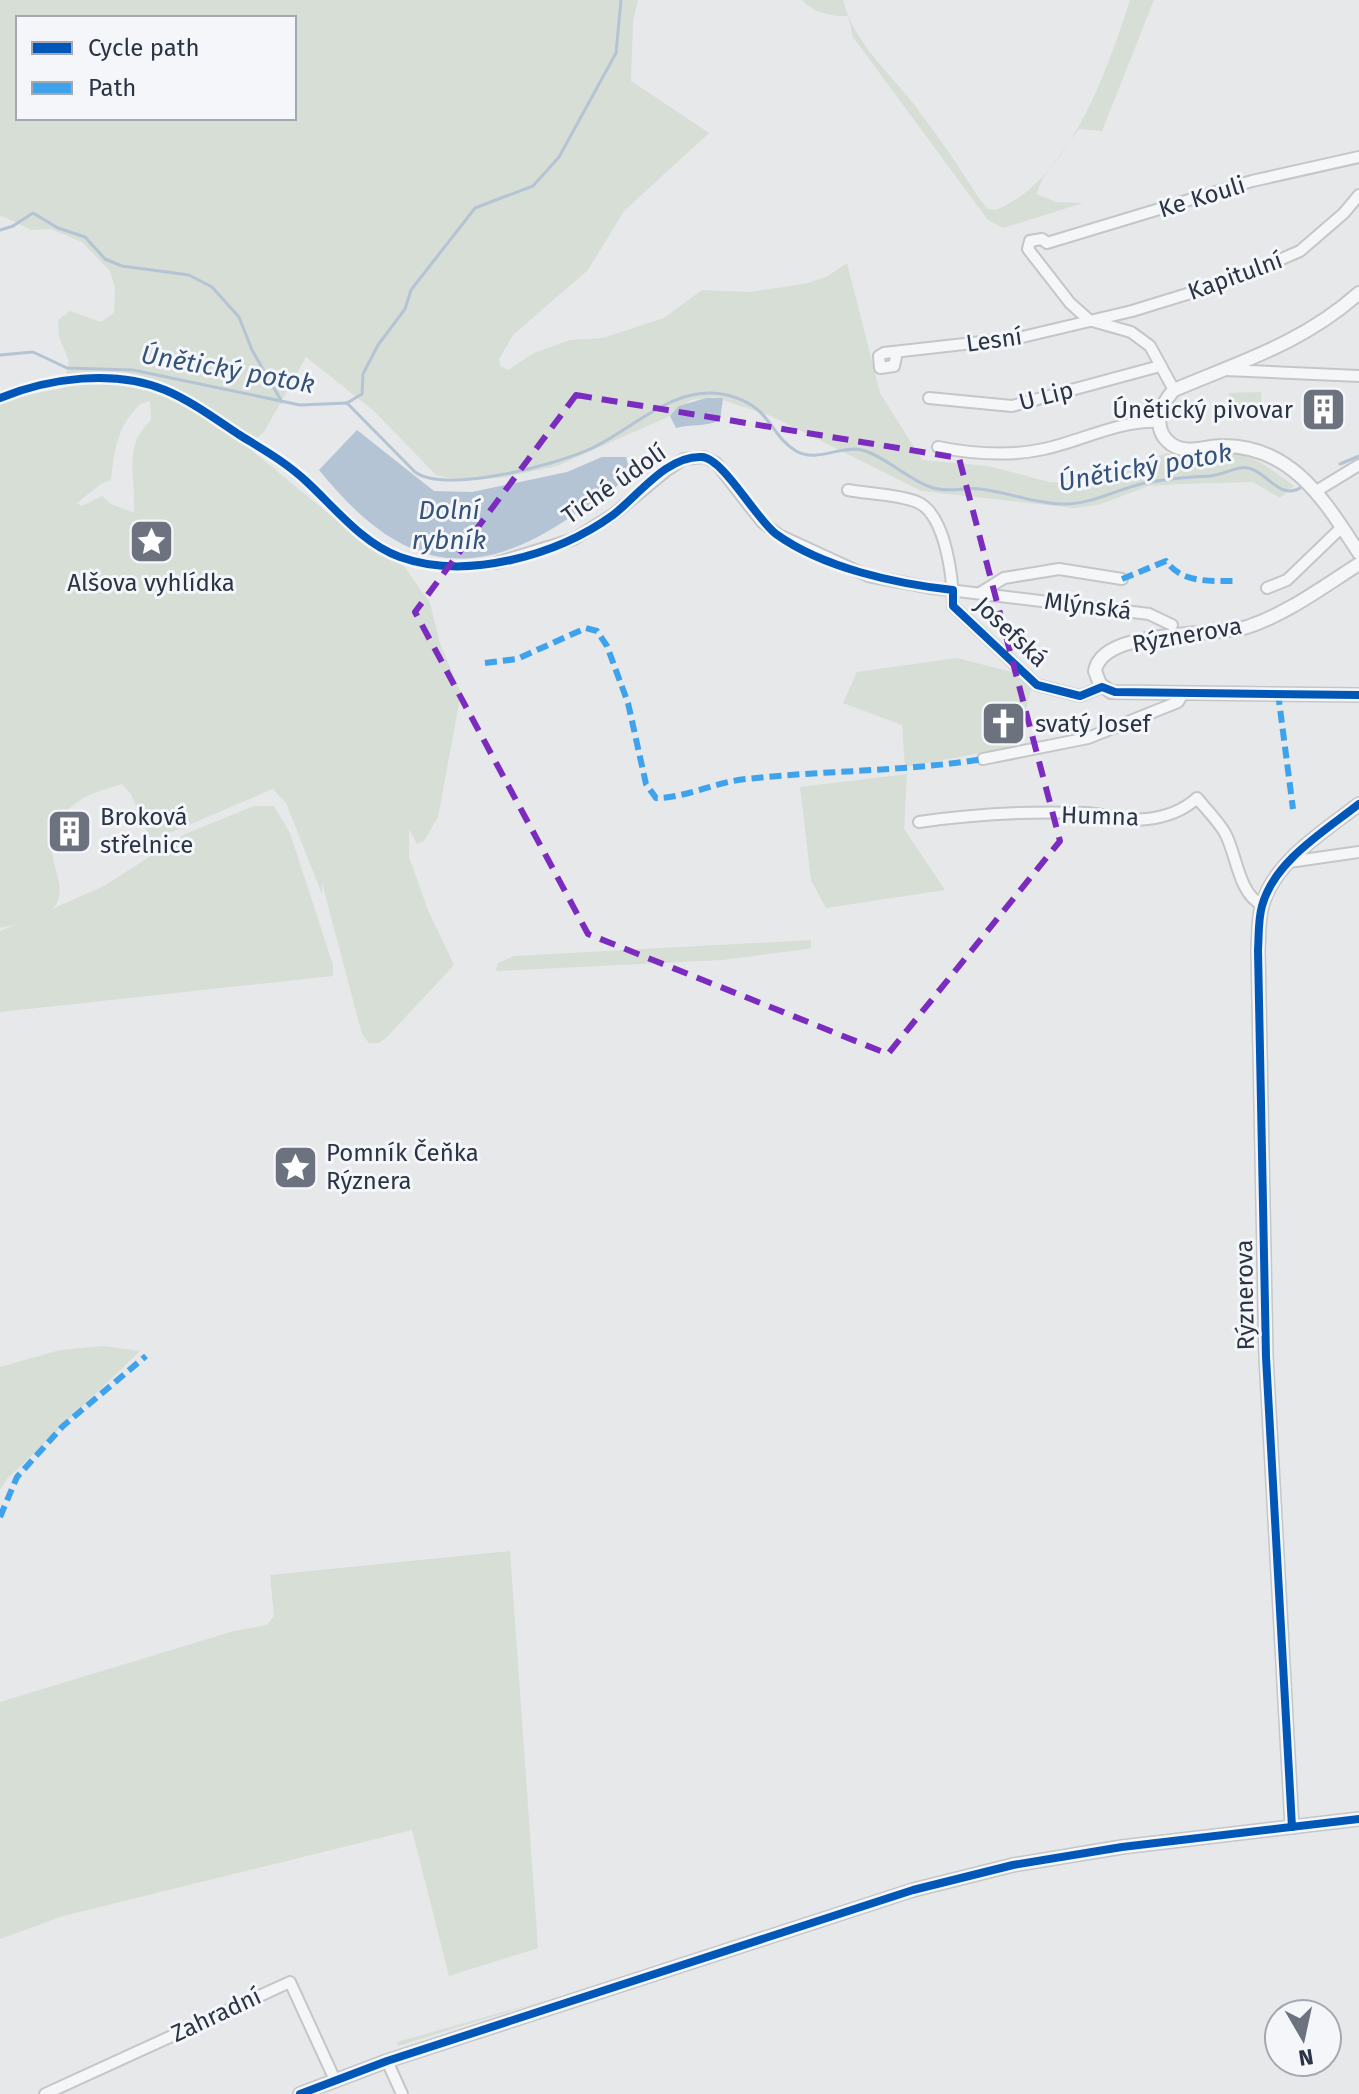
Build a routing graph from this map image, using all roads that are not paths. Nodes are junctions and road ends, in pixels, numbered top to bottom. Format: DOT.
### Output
graph roads {
  1 [pos="1359,157"];
  2 [pos="1359,195"];
  3 [pos="1359,293"];
  4 [pos="1132,311"];
  5 [pos="1089,320"];
  6 [pos="1131,332"];
  7 [pos="897,352"];
  8 [pos="1160,366"];
  9 [pos="1222,370"];
  10 [pos="1359,376"];
  11 [pos="1174,390"];
  12 [pos="929,398"];
  13 [pos="1159,422"];
  14 [pos="938,447"];
  15 [pos="1359,465"];
  16 [pos="848,490"];
  17 [pos="1318,490"];
  18 [pos="1342,527"];
  19 [pos="1359,553"];
  20 [pos="496,563"];
  21 [pos="1359,564"];
  22 [pos="1122,579"];
  23 [pos="1267,588"];
  24 [pos="953,590"];
  25 [pos="980,593"];
  26 [pos="1172,625"];
  27 [pos="1102,687"];
  28 [pos="1184,692"];
  29 [pos="1359,695"];
  30 [pos="983,759"];
  31 [pos="1359,804"];
  32 [pos="919,822"];
  33 [pos="1359,852"];
  34 [pos="1289,862"];
  35 [pos="1262,905"];
  36 [pos="1359,1819"];
  37 [pos="1292,1827"];
  38 [pos="387,2061"];
  39 [pos="335,2080"];
  40 [pos="45,2094"];
  41 [pos="300,2094"];
  42 [pos="402,2094"];
  1 -- 5 [label="street, Ke Kouli"];
  2 -- 4 [label="street, Kapitulní"];
  3 -- 9 [label="street"];
  4 -- 5 [label="street, Kapitulní"];
  4 -- 6 [label="street"];
  5 -- 6 [label="street"];
  5 -- 7 [label="street, Lesní"];
  6 -- 8 [label="street"];
  8 -- 11 [label="street"];
  8 -- 12 [label="street, U Lip"];
  9 -- 10 [label="street"];
  9 -- 11 [label="street"];
  11 -- 13 [label="street"];
  13 -- 14 [label="street"];
  13 -- 17 [label="street"];
  15 -- 17 [label="street"];
  16 -- 24 [label="street, Josefská"];
  17 -- 18 [label="street"];
  18 -- 19 [label="street"];
  18 -- 23 [label="street"];
  20 -- 24 [label="street, Tiché údolí"];
  21 -- 27 [label="street, Rýznerova"];
  22 -- 25 [label="street"];
  24 -- 25 [label="street, Mlýnská"];
  24 -- 27 [label="street, Josefská"];
  25 -- 26 [label="street, Mlýnská"];
  27 -- 28 [label="street, Rýznerova"];
  28 -- 29 [label="street, Rýznerova"];
  28 -- 30 [label="street"];
  31 -- 34 [label="street, Rýznerova"];
  32 -- 35 [label="street, Humna"];
  33 -- 34 [label="street"];
  34 -- 35 [label="street, Rýznerova"];
  35 -- 37 [label="street, Rýznerova"];
  36 -- 37 [label="street"];
  37 -- 38 [label="street"];
  38 -- 39 [label="street"];
  38 -- 42 [label="street"];
  39 -- 40 [label="street, Zahradní"];
  39 -- 41 [label="street"];
}
